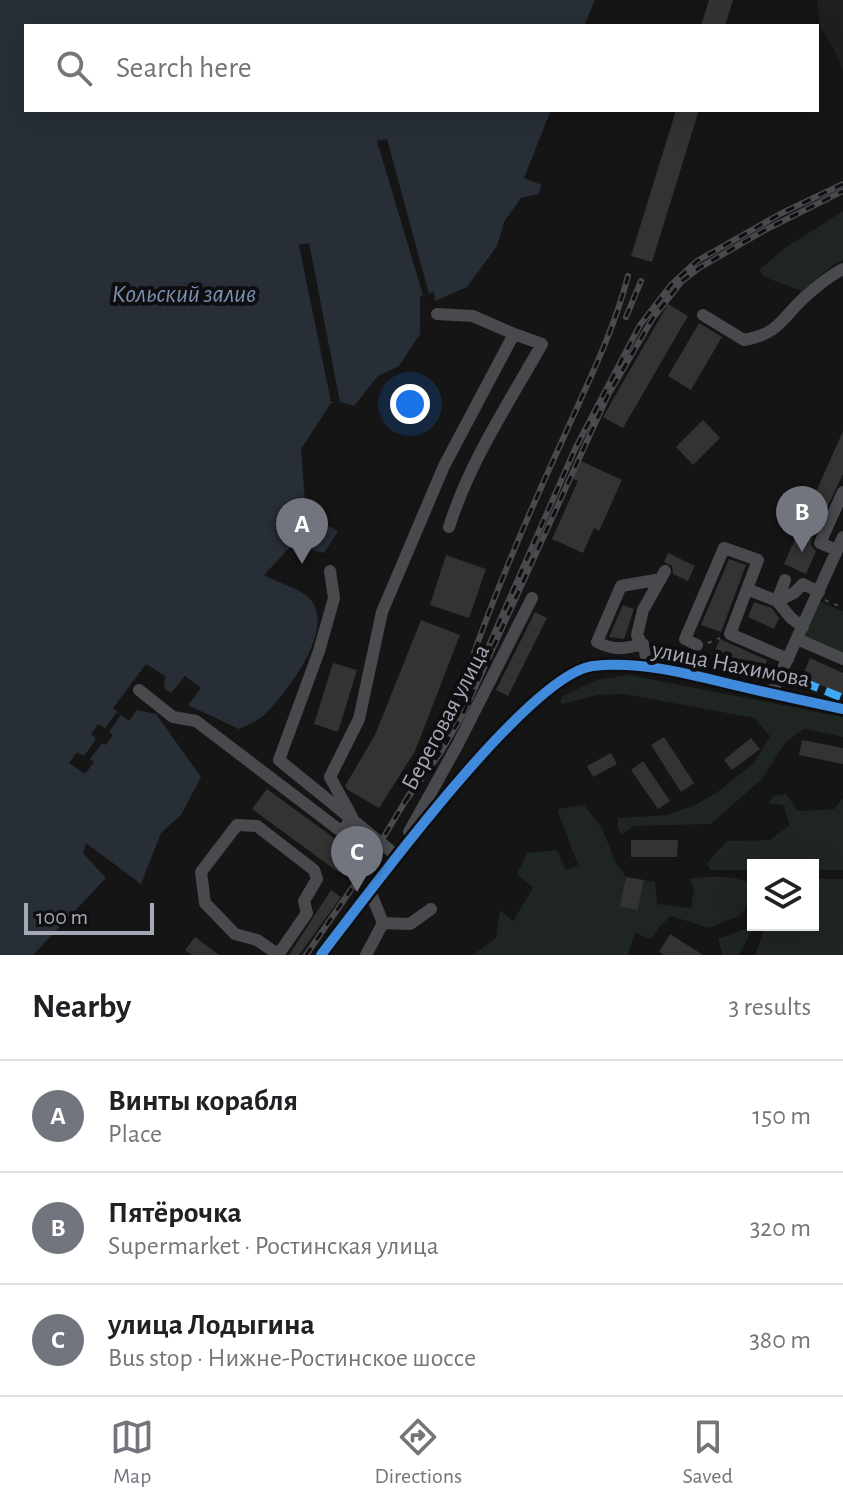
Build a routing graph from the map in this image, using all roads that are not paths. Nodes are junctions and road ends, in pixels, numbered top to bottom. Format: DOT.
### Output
graph roads {
  1 [pos="843,269"];
  2 [pos="437,314"];
  3 [pos="703,315"];
  4 [pos="514,334"];
  5 [pos="843,492"];
  6 [pos="839,510"];
  7 [pos="449,527"];
  8 [pos="840,544"];
  9 [pos="330,571"];
  10 [pos="785,580"];
  11 [pos="747,589"];
  12 [pos="818,594"];
  13 [pos="532,598"];
  14 [pos="777,601"];
  15 [pos="800,633"];
  16 [pos="643,644"];
  17 [pos="697,647"];
  18 [pos="788,659"];
  19 [pos="843,659"];
  20 [pos="647,667"];
  21 [pos="139,690"];
  22 [pos="772,693"];
  23 [pos="843,709"];
  24 [pos="352,817"];
  25 [pos="397,856"];
  26 [pos="370,891"];
  27 [pos="431,909"];
  28 [pos="383,923"];
  29 [pos="278,955"];
  30 [pos="321,955"];
  31 [pos="366,955"];
  1 -- 3 [label="street"];
  2 -- 4 [label="street"];
  4 -- 7 [label="street"];
  4 -- 24 [label="street"];
  5 -- 6 [label="street"];
  6 -- 8 [label="street"];
  8 -- 12 [label="street"];
  9 -- 24 [label="street"];
  10 -- 14 [label="street"];
  11 -- 14 [label="street"];
  11 -- 17 [label="street"];
  11 -- 18 [label="street"];
  12 -- 14 [label="street"];
  12 -- 15 [label="street"];
  13 -- 25 [label="street, Береговая улица"];
  14 -- 15 [label="street"];
  15 -- 18 [label="street"];
  15 -- 19 [label="street"];
  16 -- 16 [label="street"];
  16 -- 20 [label="street"];
  18 -- 22 [label="street"];
  20 -- 22 [label="street, улица Нахимова"];
  20 -- 25 [label="street, улица Нахимова"];
  21 -- 24 [label="street"];
  22 -- 23 [label="street, улица Нахимова"];
  24 -- 25 [label="street"];
  25 -- 26 [label="street"];
  26 -- 28 [label="street"];
  26 -- 30 [label="street"];
  27 -- 28 [label="street"];
  28 -- 31 [label="street"];
  29 -- 29 [label="street"];
}
